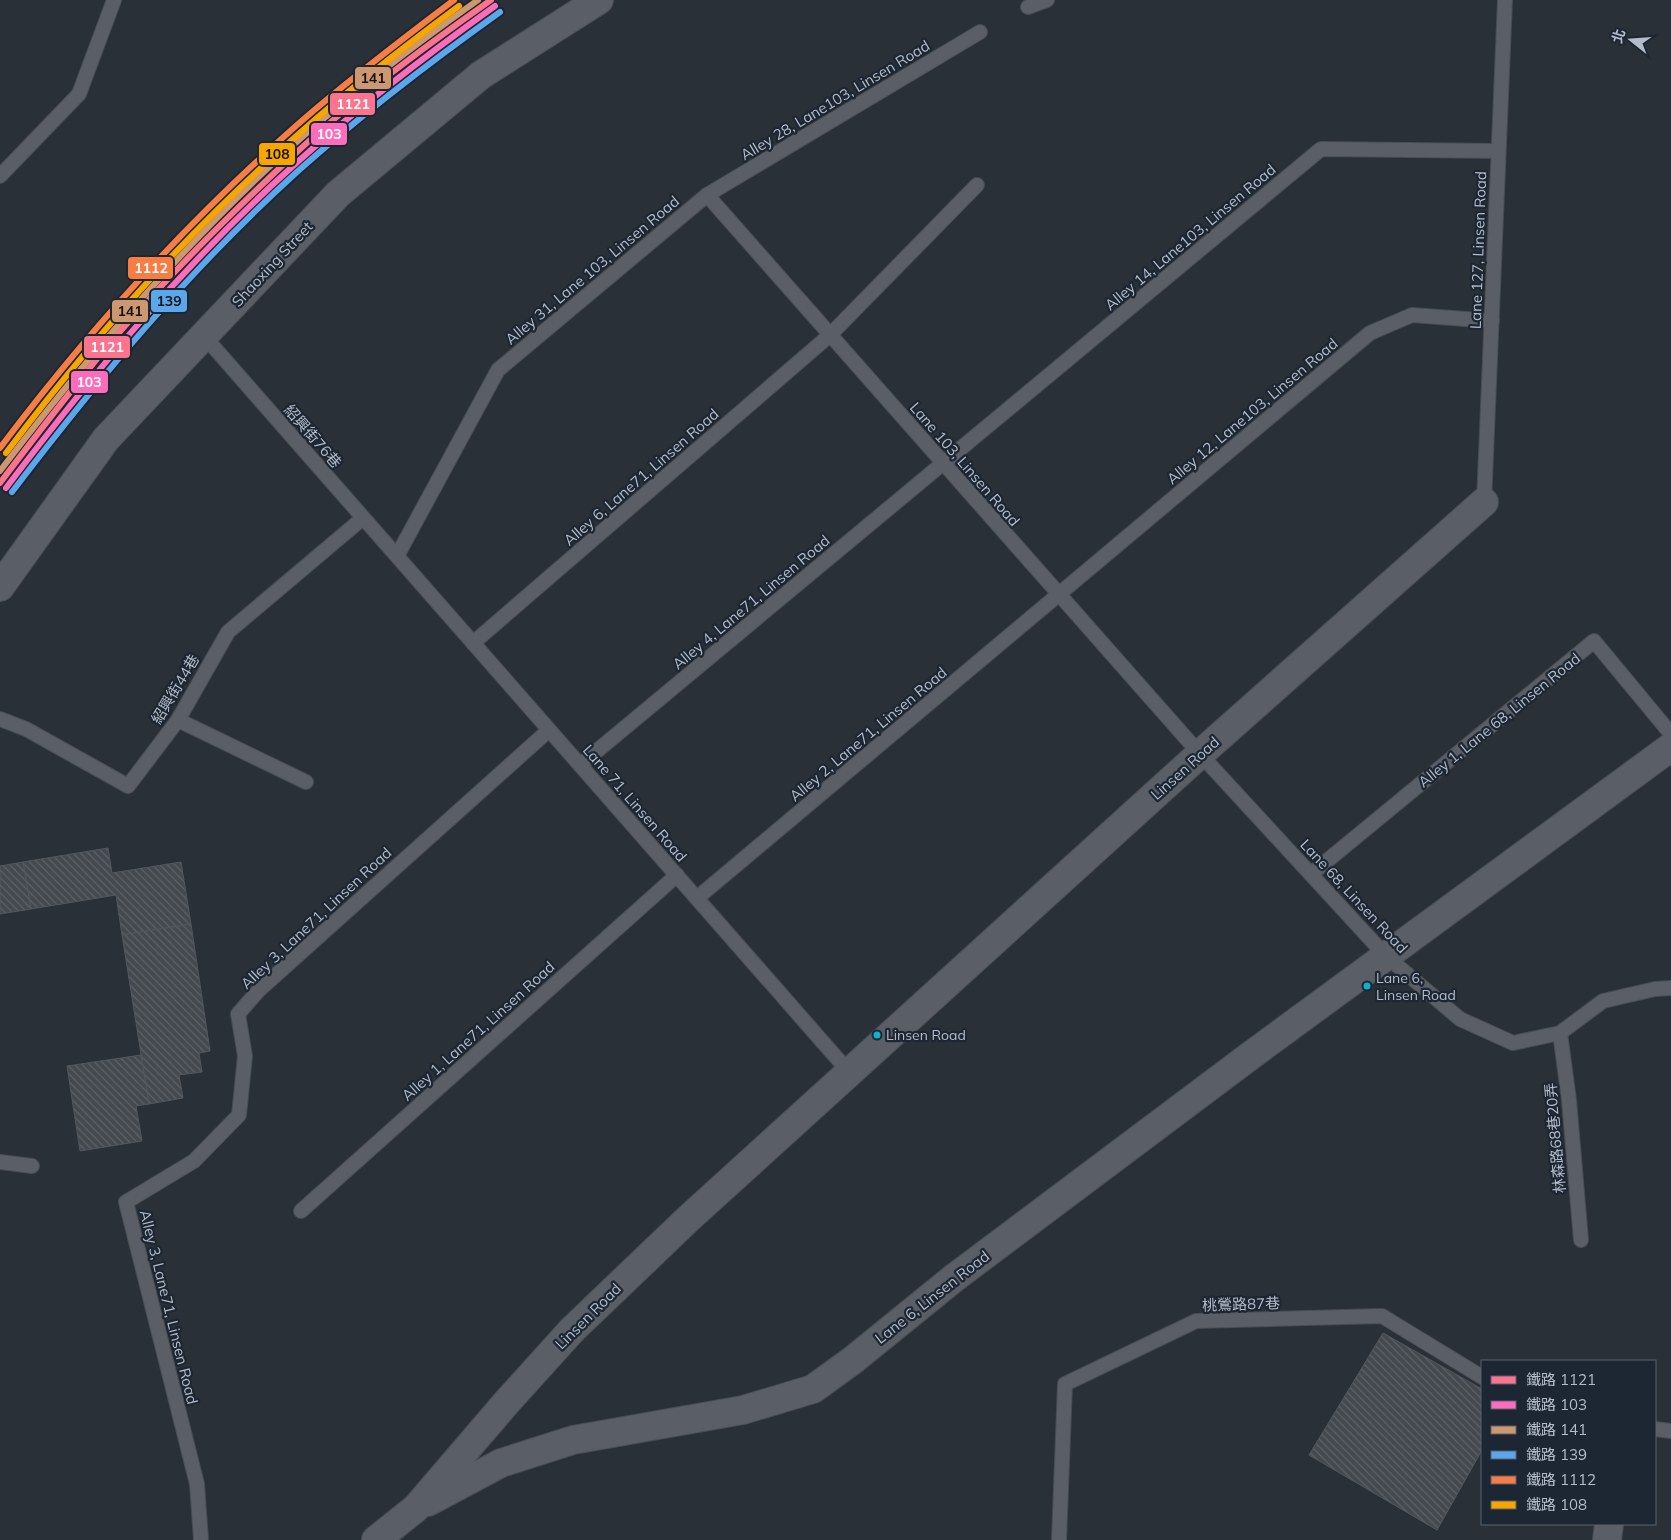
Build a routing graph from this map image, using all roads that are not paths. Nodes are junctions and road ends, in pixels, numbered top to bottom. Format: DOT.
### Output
graph roads {
  1 [pos="114,0"];
  2 [pos="599,0"];
  3 [pos="1048,0"];
  4 [pos="1504,0"];
  5 [pos="1028,7"];
  6 [pos="980,32"];
  7 [pos="1498,151"];
  8 [pos="0,176"];
  9 [pos="978,185"];
  10 [pos="707,195"];
  11 [pos="1492,321"];
  12 [pos="830,335"];
  13 [pos="204,336"];
  14 [pos="943,463"];
  15 [pos="1484,502"];
  16 [pos="363,518"];
  17 [pos="398,556"];
  18 [pos="0,587"];
  19 [pos="1059,595"];
  20 [pos="473,643"];
  21 [pos="0,720"];
  22 [pos="178,720"];
  23 [pos="549,730"];
  24 [pos="1671,734"];
  25 [pos="1671,748"];
  26 [pos="1200,754"];
  27 [pos="580,765"];
  28 [pos="306,782"];
  29 [pos="1311,874"];
  30 [pos="677,875"];
  31 [pos="697,898"];
  32 [pos="1386,956"];
  33 [pos="1671,988"];
  34 [pos="1560,1033"];
  35 [pos="849,1072"];
  36 [pos="0,1162"];
  37 [pos="32,1166"];
  38 [pos="301,1211"];
  39 [pos="1580,1240"];
  40 [pos="1481,1376"];
  41 [pos="1656,1429"];
  42 [pos="1671,1431"];
  43 [pos="416,1508"];
  44 [pos="1609,1525"];
  45 [pos="201,1540"];
  46 [pos="376,1540"];
  47 [pos="1059,1540"];
  48 [pos="1607,1540"];
  1 -- 8 [label="lane"];
  2 -- 13 [label="street, Shaoxing Street"];
  3 -- 5 [label="lane"];
  4 -- 7 [label="lane, Lane 127, Linsen Road"];
  6 -- 10 [label="lane, Alley 28, Lane103, Linsen Road"];
  7 -- 11 [label="lane, Lane 127, Linsen Road"];
  7 -- 14 [label="lane, Alley 14, Lane103, Linsen Road"];
  9 -- 12 [label="lane, Alley 6, Lane71, Linsen Road"];
  10 -- 12 [label="lane, Lane 103, Linsen Road"];
  10 -- 17 [label="lane, Alley 31, Lane 103, Linsen Road"];
  11 -- 15 [label="lane, Lane 127, Linsen Road"];
  11 -- 19 [label="lane, Alley 12, Lane103, Linsen Road"];
  12 -- 14 [label="lane, Lane 103, Linsen Road"];
  12 -- 20 [label="lane, Alley 6, Lane71, Linsen Road"];
  13 -- 16 [label="lane, 紹興街76巷"];
  13 -- 18 [label="street, Shaoxing Street"];
  14 -- 19 [label="lane, Lane 103, Linsen Road"];
  14 -- 27 [label="lane, Alley 4, Lane71, Linsen Road"];
  15 -- 26 [label="street, Linsen Road"];
  16 -- 17 [label="lane, 紹興街76巷"];
  16 -- 22 [label="lane, 紹興街44巷"];
  17 -- 20 [label="lane, Lane 71, Linsen Road"];
  19 -- 26 [label="lane, Lane 103, Linsen Road"];
  19 -- 31 [label="lane, Alley 2, Lane71, Linsen Road"];
  20 -- 23 [label="lane, Lane 71, Linsen Road"];
  21 -- 22 [label="lane, 紹興街44巷"];
  22 -- 28 [label="lane"];
  23 -- 27 [label="lane, Lane 71, Linsen Road"];
  23 -- 45 [label="lane, Alley 3, Lane71, Linsen Road"];
  24 -- 29 [label="lane, Alley 1, Lane 68, Linsen Road"];
  25 -- 32 [label="street"];
  26 -- 29 [label="lane, Lane 68, Linsen Road"];
  26 -- 35 [label="street, Linsen Road"];
  27 -- 30 [label="lane, Lane 71, Linsen Road"];
  29 -- 32 [label="lane, Lane 68, Linsen Road"];
  30 -- 31 [label="lane, Lane 71, Linsen Road"];
  30 -- 38 [label="lane, Alley 1, Lane71, Linsen Road"];
  31 -- 35 [label="lane, Lane 71, Linsen Road"];
  32 -- 34 [label="lane, Lane 68, Linsen Road"];
  32 -- 43 [label="street, Lane 6, Linsen Road"];
  33 -- 34 [label="lane"];
  34 -- 39 [label="lane, 林森路68巷20弄"];
  35 -- 43 [label="street, Linsen Road"];
  36 -- 37 [label="lane"];
  40 -- 47 [label="lane, 桃鶯路87巷"];
  41 -- 42 [label="lane"];
  43 -- 46 [label="street, Linsen Road"];
  44 -- 48 [label="street"];
}
